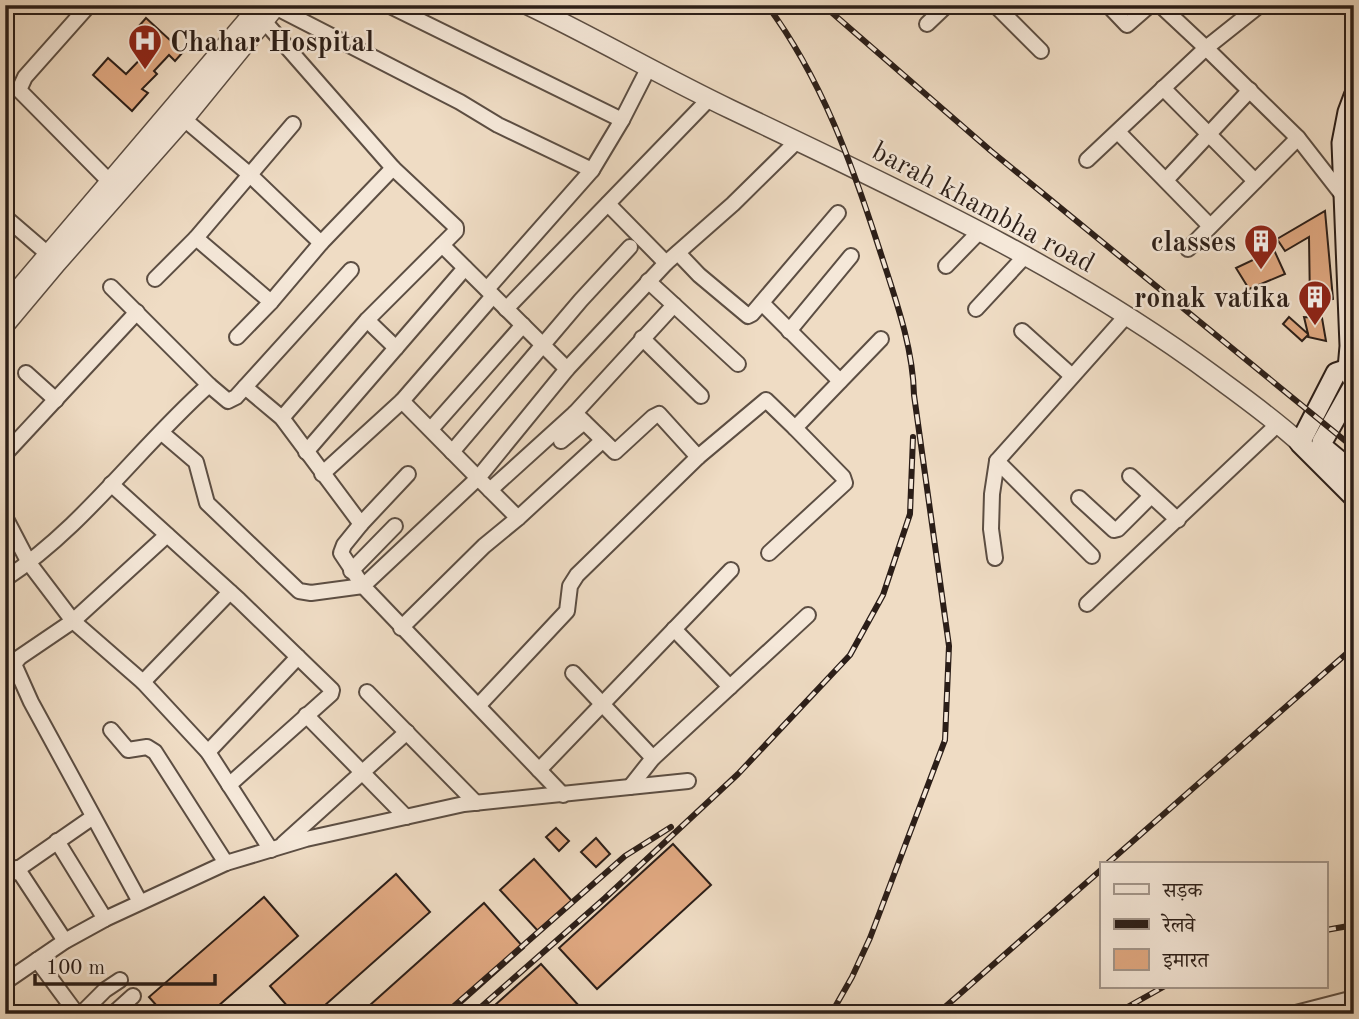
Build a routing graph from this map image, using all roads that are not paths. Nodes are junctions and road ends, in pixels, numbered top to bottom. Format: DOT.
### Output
graph roads {
  1 [pos="89,5"];
  2 [pos="388,5"];
  3 [pos="527,5"];
  4 [pos="947,5"];
  5 [pos="995,5"];
  6 [pos="1108,5"];
  7 [pos="1260,5"];
  8 [pos="1160,6"];
  9 [pos="269,10"];
  10 [pos="927,24"];
  11 [pos="1206,48"];
  12 [pos="1041,51"];
  13 [pos="649,67"];
  14 [pos="1163,88"];
  15 [pos="1250,90"];
  16 [pos="1354,96"];
  17 [pos="709,99"];
  18 [pos="184,119"];
  19 [pos="622,120"];
  20 [pos="293,124"];
  21 [pos="1118,132"];
  22 [pos="1210,135"];
  23 [pos="1298,138"];
  24 [pos="797,141"];
  25 [pos="1087,160"];
  26 [pos="393,168"];
  27 [pos="592,170"];
  28 [pos="249,174"];
  29 [pos="1166,180"];
  30 [pos="1255,181"];
  31 [pos="110,182"];
  32 [pos="1349,195"];
  33 [pos="608,204"];
  34 [pos="838,213"];
  35 [pos="5,217"];
  36 [pos="1210,226"];
  37 [pos="979,231"];
  38 [pos="196,238"];
  39 [pos="321,243"];
  40 [pos="442,244"];
  41 [pos="630,247"];
  42 [pos="1188,249"];
  43 [pos="678,253"];
  44 [pos="48,254"];
  45 [pos="1026,255"];
  46 [pos="851,256"];
  47 [pos="666,263"];
  48 [pos="946,266"];
  49 [pos="465,268"];
  50 [pos="351,270"];
  51 [pos="155,279"];
  52 [pos="648,281"];
  53 [pos="111,288"];
  54 [pos="490,292"];
  55 [pos="271,302"];
  56 [pos="762,303"];
  57 [pos="5,305"];
  58 [pos="674,305"];
  59 [pos="506,309"];
  60 [pos="976,309"];
  61 [pos="136,313"];
  62 [pos="1127,315"];
  63 [pos="367,320"];
  64 [pos="5,325"];
  65 [pos="523,325"];
  66 [pos="789,331"];
  67 [pos="1023,331"];
  68 [pos="237,337"];
  69 [pos="642,338"];
  70 [pos="881,339"];
  71 [pos="542,345"];
  72 [pos="396,348"];
  73 [pos="738,365"];
  74 [pos="567,369"];
  75 [pos="26,373"];
  76 [pos="1072,376"];
  77 [pos="1352,379"];
  78 [pos="839,381"];
  79 [pos="209,385"];
  80 [pos="245,387"];
  81 [pos="701,396"];
  82 [pos="56,400"];
  83 [pos="402,401"];
  84 [pos="282,418"];
  85 [pos="580,418"];
  86 [pos="1277,425"];
  87 [pos="795,428"];
  88 [pos="431,429"];
  89 [pos="162,433"];
  90 [pos="561,441"];
  91 [pos="602,441"];
  92 [pos="1300,443"];
  93 [pos="306,452"];
  94 [pos="452,452"];
  95 [pos="5,453"];
  96 [pos="698,457"];
  97 [pos="997,461"];
  98 [pos="1354,473"];
  99 [pos="322,474"];
  100 [pos="408,474"];
  101 [pos="1129,476"];
  102 [pos="478,478"];
  103 [pos="111,484"];
  104 [pos="491,490"];
  105 [pos="1152,496"];
  106 [pos="1354,497"];
  107 [pos="1079,498"];
  108 [pos="5,517"];
  109 [pos="518,518"];
  110 [pos="1178,520"];
  111 [pos="361,524"];
  112 [pos="395,526"];
  113 [pos="167,535"];
  114 [pos="769,553"];
  115 [pos="1092,556"];
  116 [pos="995,558"];
  117 [pos="29,563"];
  118 [pos="731,570"];
  119 [pos="351,571"];
  120 [pos="5,579"];
  121 [pos="363,586"];
  122 [pos="230,592"];
  123 [pos="1087,604"];
  124 [pos="808,615"];
  125 [pos="73,621"];
  126 [pos="401,628"];
  127 [pos="674,629"];
  128 [pos="298,657"];
  129 [pos="573,673"];
  130 [pos="143,682"];
  131 [pos="730,687"];
  132 [pos="367,692"];
  133 [pos="479,705"];
  134 [pos="603,705"];
  135 [pos="306,715"];
  136 [pos="111,730"];
  137 [pos="407,732"];
  138 [pos="208,752"];
  139 [pos="653,758"];
  140 [pos="539,770"];
  141 [pos="361,772"];
  142 [pos="688,781"];
  143 [pos="229,785"];
  144 [pos="630,787"];
  145 [pos="564,795"];
  146 [pos="476,803"];
  147 [pos="93,817"];
  148 [pos="406,817"];
  149 [pos="57,841"];
  150 [pos="275,849"];
  151 [pos="226,863"];
  152 [pos="18,868"];
  153 [pos="5,878"];
  154 [pos="140,902"];
  155 [pos="104,919"];
  156 [pos="65,941"];
  157 [pos="37,960"];
  158 [pos="120,980"];
  159 [pos="5,982"];
  160 [pos="133,996"];
  161 [pos="1354,998"];
  162 [pos="79,1014"];
  163 [pos="113,1014"];
  164 [pos="1292,1014"];
  1 -- 31 [label="street"];
  2 -- 19 [label="street"];
  3 -- 13 [label="street, barah khambha road"];
  4 -- 10 [label="street"];
  5 -- 12 [label="street"];
  6 -- 8 [label="street"];
  7 -- 11 [label="street"];
  8 -- 11 [label="street"];
  9 -- 18 [label="street"];
  9 -- 26 [label="street"];
  9 -- 27 [label="street"];
  9 -- 31 [label="street"];
  11 -- 14 [label="street"];
  11 -- 15 [label="street"];
  13 -- 17 [label="street, barah khambha road"];
  13 -- 19 [label="street"];
  14 -- 21 [label="street"];
  14 -- 22 [label="street"];
  15 -- 22 [label="street"];
  15 -- 23 [label="street"];
  16 -- 32 [label="main road"];
  17 -- 24 [label="street, barah khambha road"];
  17 -- 33 [label="street"];
  18 -- 28 [label="street"];
  18 -- 64 [label="street"];
  19 -- 27 [label="street"];
  20 -- 28 [label="street"];
  21 -- 25 [label="street"];
  21 -- 29 [label="street"];
  22 -- 29 [label="street"];
  22 -- 30 [label="street"];
  23 -- 30 [label="street"];
  23 -- 32 [label="street"];
  24 -- 37 [label="street, barah khambha road"];
  24 -- 43 [label="street"];
  26 -- 39 [label="street"];
  26 -- 40 [label="street"];
  27 -- 54 [label="street"];
  28 -- 38 [label="street"];
  28 -- 39 [label="street"];
  29 -- 36 [label="street"];
  30 -- 36 [label="street"];
  31 -- 44 [label="street"];
  32 -- 77 [label="main road"];
  33 -- 47 [label="street"];
  33 -- 59 [label="street"];
  34 -- 56 [label="street"];
  35 -- 44 [label="street"];
  36 -- 42 [label="street"];
  37 -- 45 [label="street, barah khambha road"];
  37 -- 48 [label="street"];
  38 -- 51 [label="street"];
  38 -- 55 [label="street"];
  39 -- 55 [label="street"];
  40 -- 49 [label="street"];
  40 -- 63 [label="street"];
  41 -- 71 [label="street"];
  43 -- 47 [label="street"];
  43 -- 56 [label="street"];
  44 -- 57 [label="street"];
  45 -- 60 [label="street"];
  45 -- 62 [label="street, barah khambha road"];
  46 -- 66 [label="street"];
  47 -- 52 [label="street"];
  49 -- 54 [label="street"];
  49 -- 72 [label="street"];
  50 -- 80 [label="street"];
  52 -- 58 [label="street"];
  52 -- 74 [label="street"];
  53 -- 61 [label="street"];
  54 -- 59 [label="street"];
  54 -- 83 [label="street"];
  55 -- 68 [label="street"];
  56 -- 66 [label="street"];
  58 -- 69 [label="street"];
  58 -- 73 [label="street"];
  59 -- 65 [label="street"];
  61 -- 79 [label="street"];
  61 -- 82 [label="street"];
  62 -- 76 [label="street"];
  62 -- 86 [label="street, barah khambha road"];
  63 -- 72 [label="street"];
  63 -- 84 [label="street"];
  65 -- 71 [label="street"];
  65 -- 88 [label="street"];
  66 -- 78 [label="street"];
  67 -- 76 [label="street"];
  69 -- 81 [label="street"];
  69 -- 85 [label="street"];
  70 -- 78 [label="street"];
  71 -- 74 [label="street"];
  71 -- 94 [label="street"];
  72 -- 93 [label="street"];
  74 -- 102 [label="street"];
  75 -- 82 [label="street"];
  76 -- 97 [label="street"];
  77 -- 92 [label="main road"];
  77 -- 98 [label="main road"];
  78 -- 87 [label="street"];
  79 -- 80 [label="street"];
  79 -- 89 [label="street"];
  80 -- 84 [label="street"];
  82 -- 95 [label="street"];
  83 -- 88 [label="street"];
  83 -- 99 [label="street"];
  84 -- 93 [label="street"];
  85 -- 90 [label="street"];
  85 -- 91 [label="street"];
  85 -- 104 [label="street"];
  86 -- 92 [label="street, barah khambha road"];
  86 -- 110 [label="street"];
  87 -- 96 [label="street"];
  87 -- 114 [label="street"];
  88 -- 94 [label="street"];
  89 -- 103 [label="street"];
  89 -- 121 [label="street"];
  91 -- 96 [label="street"];
  91 -- 109 [label="street"];
  92 -- 106 [label="main road"];
  93 -- 99 [label="street"];
  94 -- 102 [label="street"];
  96 -- 133 [label="street"];
  97 -- 115 [label="street"];
  97 -- 116 [label="street"];
  99 -- 111 [label="street"];
  100 -- 111 [label="street"];
  101 -- 105 [label="street"];
  102 -- 104 [label="street"];
  102 -- 121 [label="street"];
  103 -- 113 [label="street"];
  103 -- 117 [label="street"];
  104 -- 109 [label="street"];
  105 -- 107 [label="street"];
  105 -- 110 [label="street"];
  108 -- 117 [label="street"];
  109 -- 126 [label="street"];
  110 -- 123 [label="street"];
  111 -- 119 [label="street"];
  112 -- 119 [label="street"];
  113 -- 122 [label="street"];
  113 -- 125 [label="street"];
  117 -- 120 [label="street"];
  117 -- 125 [label="street"];
  118 -- 127 [label="street"];
  119 -- 121 [label="street"];
  121 -- 126 [label="street"];
  122 -- 128 [label="street"];
  122 -- 130 [label="street"];
  124 -- 131 [label="street"];
  125 -- 130 [label="street"];
  125 -- 147 [label="street"];
  126 -- 133 [label="street"];
  127 -- 131 [label="street"];
  127 -- 134 [label="street"];
  128 -- 135 [label="street"];
  128 -- 138 [label="street"];
  129 -- 134 [label="street"];
  130 -- 138 [label="street"];
  131 -- 139 [label="street"];
  132 -- 137 [label="street"];
  133 -- 140 [label="street"];
  134 -- 139 [label="street"];
  134 -- 140 [label="street"];
  135 -- 141 [label="street"];
  135 -- 143 [label="street"];
  136 -- 151 [label="street"];
  137 -- 141 [label="street"];
  137 -- 146 [label="street"];
  138 -- 143 [label="street"];
  139 -- 144 [label="street"];
  140 -- 145 [label="street"];
  141 -- 148 [label="street"];
  141 -- 150 [label="street"];
  142 -- 144 [label="street"];
  143 -- 150 [label="street"];
  144 -- 145 [label="street"];
  145 -- 146 [label="street"];
  146 -- 148 [label="street"];
  147 -- 149 [label="street"];
  147 -- 154 [label="street"];
  148 -- 150 [label="street"];
  149 -- 152 [label="street"];
  149 -- 155 [label="street"];
  150 -- 151 [label="street"];
  151 -- 154 [label="street"];
  152 -- 153 [label="street"];
  152 -- 156 [label="street"];
  154 -- 155 [label="street"];
  155 -- 156 [label="street"];
  156 -- 157 [label="street"];
  157 -- 159 [label="street"];
  157 -- 162 [label="street"];
  158 -- 162 [label="street"];
  160 -- 163 [label="street"];
  161 -- 164 [label="street"];
}
